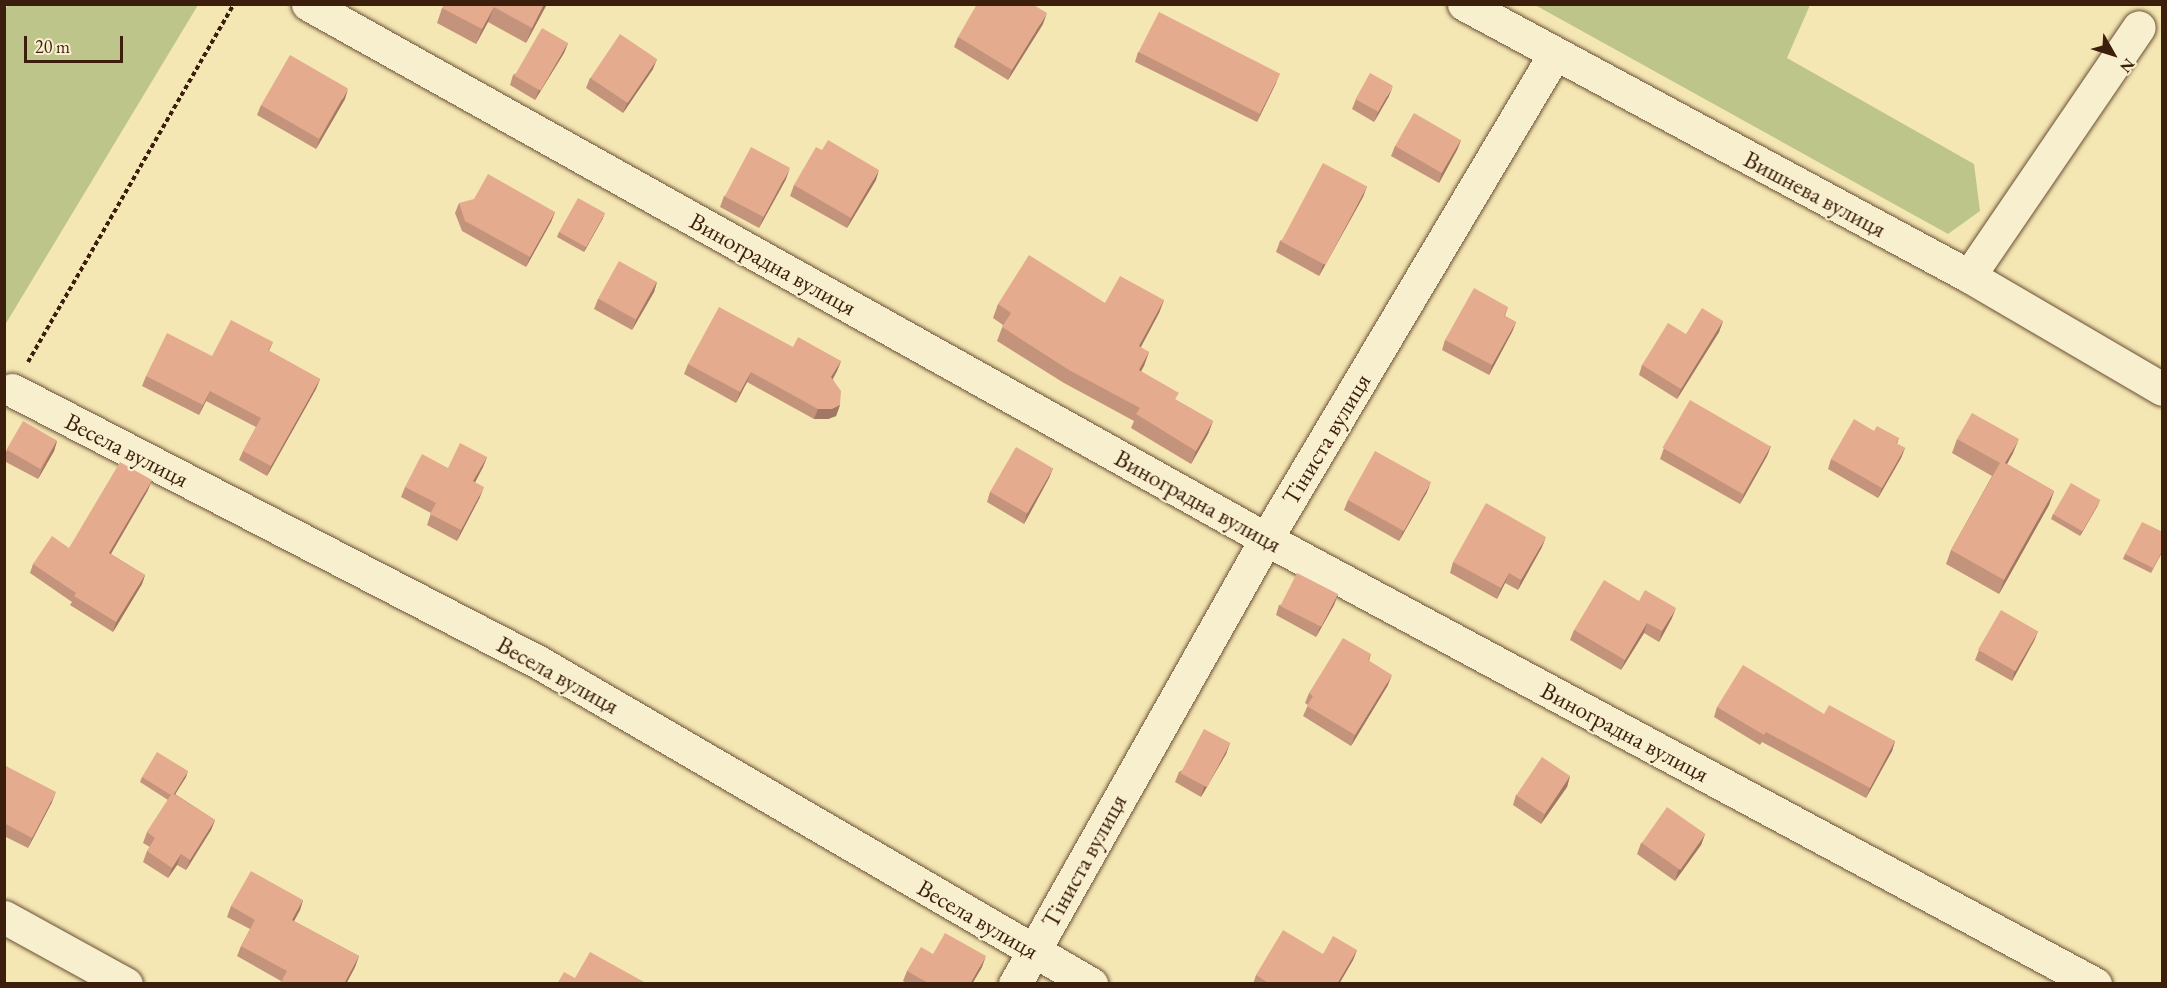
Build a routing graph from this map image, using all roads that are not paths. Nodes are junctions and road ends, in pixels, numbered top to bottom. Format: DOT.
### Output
graph roads {
  1 [pos="308,4"];
  2 [pos="1464,4"];
  3 [pos="2139,27"];
  4 [pos="1554,55"];
  5 [pos="1969,276"];
  6 [pos="2163,389"];
  7 [pos="12,390"];
  8 [pos="1266,539"];
  9 [pos="4,917"];
  10 [pos="1033,952"];
  11 [pos="126,984"];
  12 [pos="1015,984"];
  13 [pos="1091,984"];
  14 [pos="2095,984"];
  1 -- 8 [label="street, Виноградна вулиця"];
  2 -- 4 [label="street, Вишнева вулиця"];
  3 -- 5 [label="street"];
  4 -- 5 [label="street, Вишнева вулиця"];
  4 -- 8 [label="street, Тіниста вулиця"];
  5 -- 6 [label="street, Вишнева вулиця"];
  7 -- 10 [label="street, Весела вулиця"];
  8 -- 10 [label="street, Тіниста вулиця"];
  8 -- 14 [label="street, Виноградна вулиця"];
  9 -- 11 [label="street"];
  10 -- 12 [label="street, Тіниста вулиця"];
  10 -- 13 [label="street, Весела вулиця"];
}
